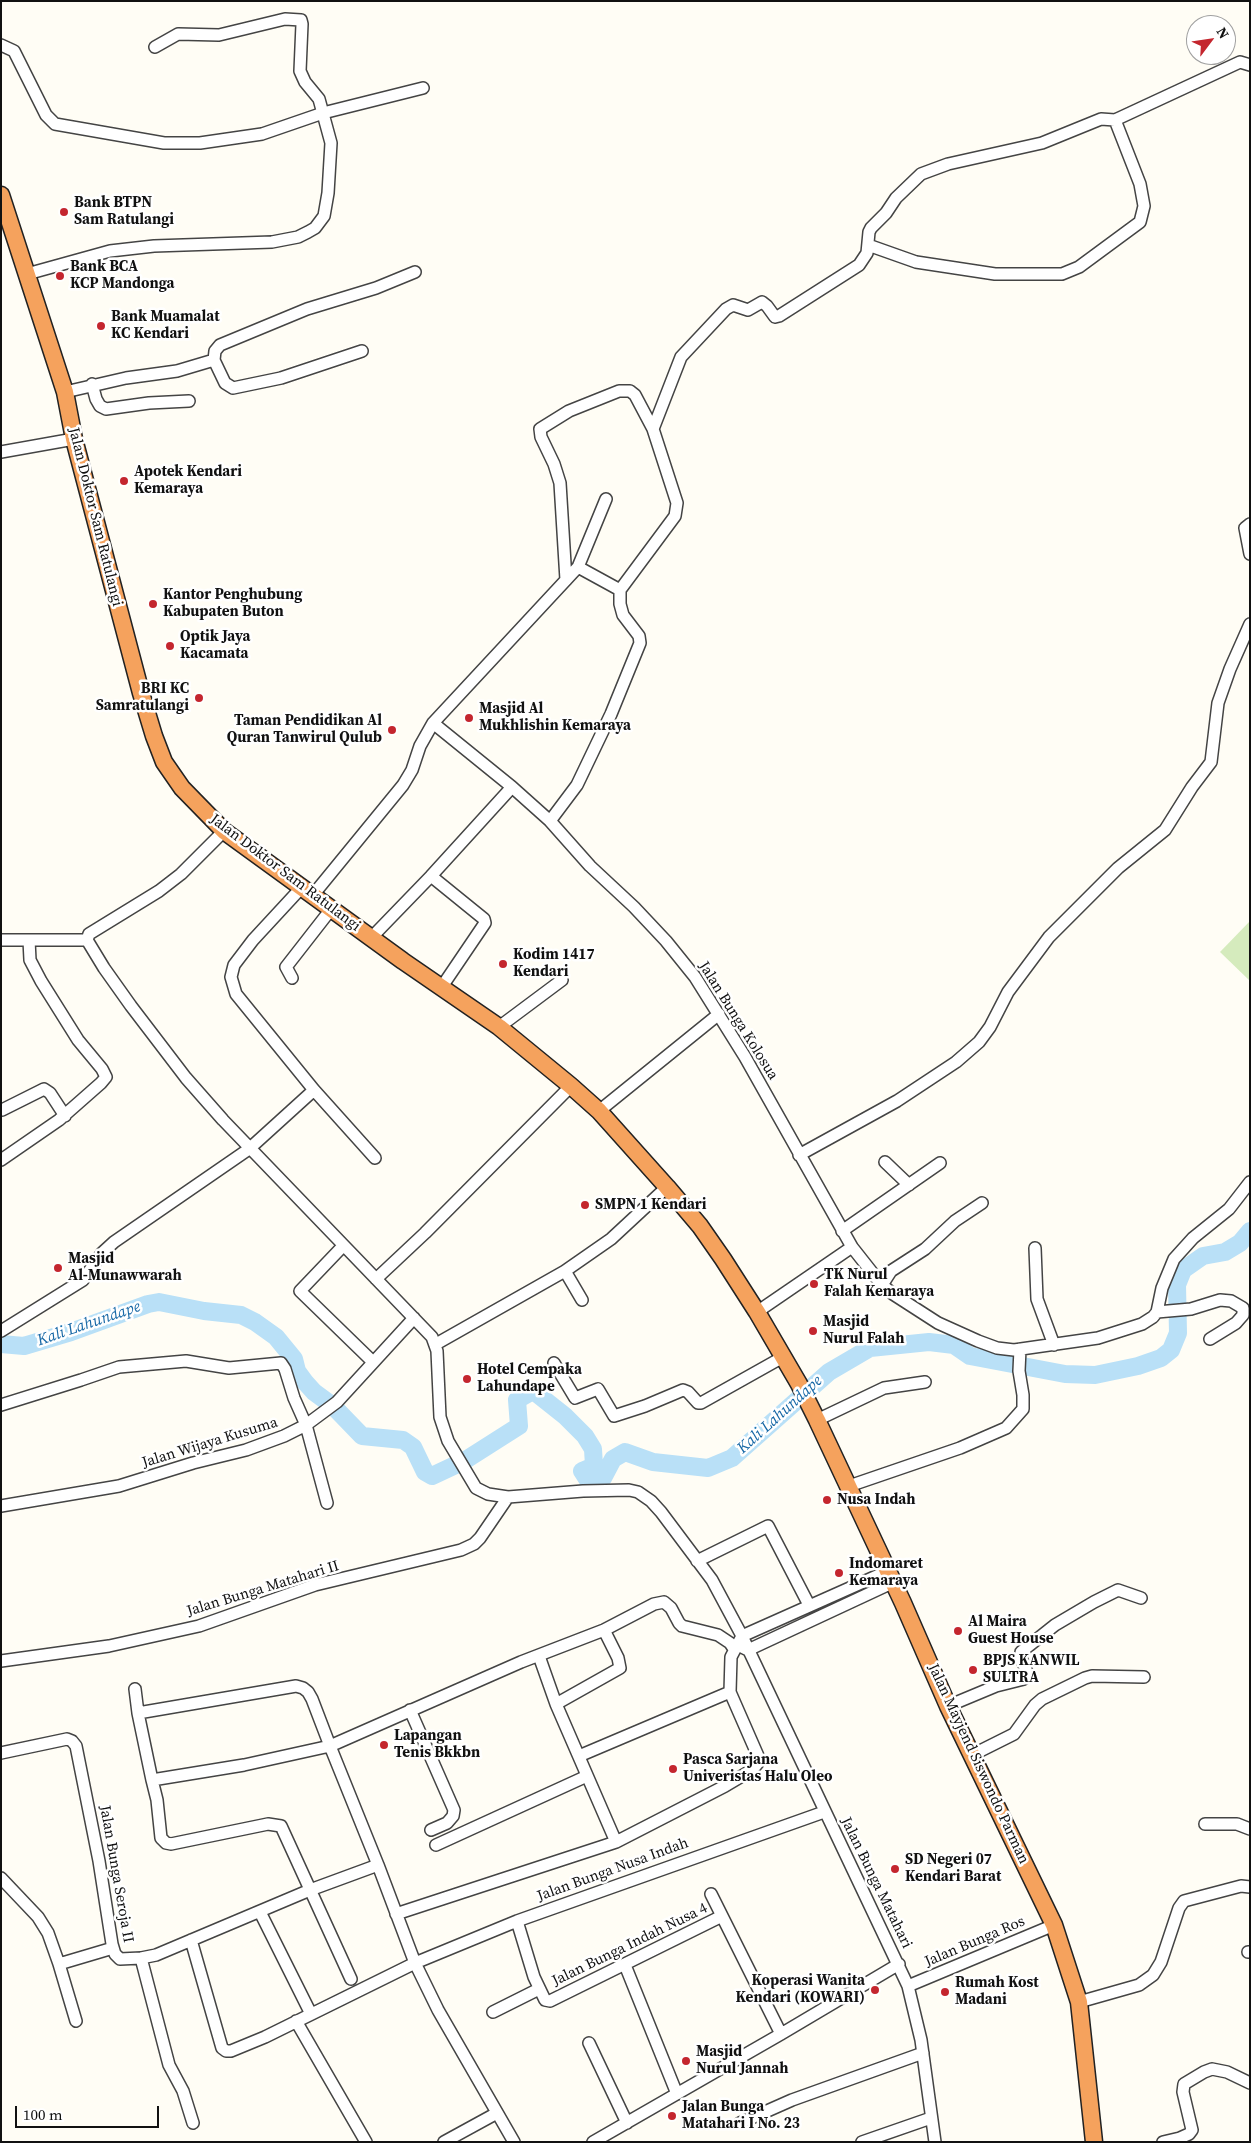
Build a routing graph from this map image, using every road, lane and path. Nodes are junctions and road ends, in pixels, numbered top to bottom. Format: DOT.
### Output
graph roads {
  1 [pos="1,45"];
  2 [pos="155,47"];
  3 [pos="1250,65"];
  4 [pos="423,88"];
  5 [pos="323,113"];
  6 [pos="1115,120"];
  7 [pos="1,195"];
  8 [pos="868,245"];
  9 [pos="415,272"];
  10 [pos="27,274"];
  11 [pos="362,351"];
  12 [pos="214,360"];
  13 [pos="92,384"];
  14 [pos="65,392"];
  15 [pos="188,401"];
  16 [pos="653,429"];
  17 [pos="74,439"];
  18 [pos="1,452"];
  19 [pos="606,498"];
  20 [pos="1250,524"];
  21 [pos="1250,554"];
  22 [pos="578,567"];
  23 [pos="566,580"];
  24 [pos="620,590"];
  25 [pos="1250,624"];
  26 [pos="434,723"];
  27 [pos="512,787"];
  28 [pos="550,821"];
  29 [pos="224,831"];
  30 [pos="432,876"];
  31 [pos="307,891"];
  32 [pos="332,908"];
  33 [pos="371,938"];
  34 [pos="1,940"];
  35 [pos="30,940"];
  36 [pos="87,940"];
  37 [pos="292,978"];
  38 [pos="562,980"];
  39 [pos="441,988"];
  40 [pos="719,1014"];
  41 [pos="499,1028"];
  42 [pos="572,1086"];
  43 [pos="314,1090"];
  44 [pos="2,1110"];
  45 [pos="599,1111"];
  46 [pos="65,1116"];
  47 [pos="249,1149"];
  48 [pos="799,1155"];
  49 [pos="375,1158"];
  50 [pos="1,1160"];
  51 [pos="885,1162"];
  52 [pos="940,1163"];
  53 [pos="1250,1182"];
  54 [pos="909,1185"];
  55 [pos="668,1187"];
  56 [pos="982,1203"];
  57 [pos="842,1231"];
  58 [pos="343,1246"];
  59 [pos="852,1246"];
  60 [pos="1035,1248"];
  61 [pos="565,1271"];
  62 [pos="376,1279"];
  63 [pos="882,1285"];
  64 [pos="582,1300"];
  65 [pos="757,1312"];
  66 [pos="1157,1312"];
  67 [pos="414,1318"];
  68 [pos="1,1331"];
  69 [pos="1210,1339"];
  70 [pos="436,1344"];
  71 [pos="1054,1345"];
  72 [pos="783,1357"];
  73 [pos="1019,1360"];
  74 [pos="373,1362"];
  75 [pos="554,1363"];
  76 [pos="925,1382"];
  77 [pos="808,1402"];
  78 [pos="1,1405"];
  79 [pos="817,1420"];
  80 [pos="306,1425"];
  81 [pos="849,1486"];
  82 [pos="508,1498"];
  83 [pos="327,1503"];
  84 [pos="1,1506"];
  85 [pos="697,1561"];
  86 [pos="891,1576"];
  87 [pos="1141,1598"];
  88 [pos="809,1605"];
  89 [pos="604,1630"];
  90 [pos="740,1645"];
  91 [pos="539,1656"];
  92 [pos="1,1661"];
  93 [pos="1144,1677"];
  94 [pos="135,1689"];
  95 [pos="730,1692"];
  96 [pos="556,1704"];
  97 [pos="948,1706"];
  98 [pos="410,1710"];
  99 [pos="138,1713"];
  100 [pos="330,1746"];
  101 [pos="1,1753"];
  102 [pos="972,1755"];
  103 [pos="579,1756"];
  104 [pos="587,1776"];
  105 [pos="152,1780"];
  106 [pos="824,1812"];
  107 [pos="1205,1824"];
  108 [pos="1250,1829"];
  109 [pos="431,1830"];
  110 [pos="616,1842"];
  111 [pos="436,1845"];
  112 [pos="378,1865"];
  113 [pos="1,1878"];
  114 [pos="1250,1887"];
  115 [pos="310,1890"];
  116 [pos="711,1894"];
  117 [pos="260,1912"];
  118 [pos="396,1914"];
  119 [pos="722,1916"];
  120 [pos="517,1921"];
  121 [pos="1054,1925"];
  122 [pos="192,1940"];
  123 [pos="113,1948"];
  124 [pos="141,1958"];
  125 [pos="415,1963"];
  126 [pos="59,1964"];
  127 [pos="899,1964"];
  128 [pos="625,1965"];
  129 [pos="351,1979"];
  130 [pos="908,1986"];
  131 [pos="539,1989"];
  132 [pos="1079,2002"];
  133 [pos="493,2012"];
  134 [pos="311,2014"];
  135 [pos="76,2021"];
  136 [pos="296,2021"];
  137 [pos="781,2034"];
  138 [pos="589,2043"];
  139 [pos="923,2054"];
  140 [pos="1250,2083"];
  141 [pos="677,2094"];
  142 [pos="497,2113"];
  143 [pos="930,2118"];
  144 [pos="193,2123"];
  145 [pos="626,2123"];
  146 [pos="740,2123"];
  147 [pos="366,2142"];
  148 [pos="444,2142"];
  149 [pos="514,2142"];
  150 [pos="593,2142"];
  151 [pos="862,2142"];
  152 [pos="935,2142"];
  153 [pos="1094,2142"];
  154 [pos="1163,2142"];
  1 -- 5 [label="street"];
  2 -- 5 [label="street"];
  3 -- 6 [label="street"];
  4 -- 5 [label="street"];
  5 -- 10 [label="street"];
  6 -- 8 [label="street"];
  6 -- 8 [label="street"];
  7 -- 10 [label="highway, Jalan Doktor Sam Ratulangi"];
  8 -- 16 [label="street"];
  9 -- 12 [label="street"];
  10 -- 14 [label="highway, Jalan Doktor Sam Ratulangi"];
  11 -- 12 [label="street"];
  12 -- 13 [label="street"];
  13 -- 14 [label="street"];
  13 -- 15 [label="street"];
  14 -- 17 [label="highway, Jalan Doktor Sam Ratulangi"];
  16 -- 23 [label="street"];
  16 -- 24 [label="street"];
  17 -- 18 [label="street"];
  17 -- 29 [label="highway, Jalan Doktor Sam Ratulangi"];
  19 -- 22 [label="street"];
  20 -- 21 [label="street"];
  22 -- 23 [label="street"];
  22 -- 24 [label="street"];
  23 -- 26 [label="street"];
  24 -- 28 [label="street"];
  25 -- 48 [label="street"];
  26 -- 27 [label="street, Jalan Bunga Kolosua"];
  26 -- 31 [label="street"];
  27 -- 28 [label="street, Jalan Bunga Kolosua"];
  27 -- 30 [label="street"];
  28 -- 40 [label="street, Jalan Bunga Kolosua"];
  29 -- 31 [label="highway, Jalan Doktor Sam Ratulangi"];
  29 -- 36 [label="street"];
  30 -- 33 [label="street"];
  30 -- 39 [label="street"];
  31 -- 32 [label="highway, Jalan Doktor Sam Ratulangi"];
  31 -- 43 [label="street"];
  32 -- 33 [label="highway, Jalan Doktor Sam Ratulangi"];
  32 -- 37 [label="street"];
  33 -- 39 [label="highway, Jalan Doktor Sam Ratulangi"];
  34 -- 35 [label="street"];
  35 -- 36 [label="street"];
  35 -- 46 [label="street"];
  36 -- 47 [label="street"];
  38 -- 41 [label="street"];
  39 -- 41 [label="highway, Jalan Doktor Sam Ratulangi"];
  40 -- 45 [label="street"];
  40 -- 48 [label="street, Jalan Bunga Kolosua"];
  41 -- 42 [label="highway, Jalan Doktor Sam Ratulangi"];
  42 -- 45 [label="highway, Jalan Doktor Sam Ratulangi"];
  42 -- 62 [label="street"];
  43 -- 47 [label="street"];
  43 -- 49 [label="street"];
  44 -- 46 [label="street"];
  45 -- 55 [label="highway, Jalan Doktor Sam Ratulangi"];
  46 -- 50 [label="street"];
  47 -- 58 [label="street"];
  47 -- 68 [label="street"];
  48 -- 57 [label="street, Jalan Bunga Kolosua"];
  51 -- 54 [label="street"];
  52 -- 54 [label="street"];
  53 -- 66 [label="street"];
  54 -- 57 [label="street"];
  55 -- 61 [label="street"];
  55 -- 65 [label="highway, Jalan Doktor Sam Ratulangi"];
  56 -- 63 [label="street"];
  57 -- 59 [label="street, Jalan Bunga Kolosua"];
  58 -- 62 [label="street"];
  58 -- 74 [label="street"];
  59 -- 63 [label="street, Jalan Bunga Kolosua"];
  59 -- 65 [label="street"];
  60 -- 71 [label="street"];
  61 -- 64 [label="street"];
  61 -- 70 [label="street"];
  62 -- 67 [label="street"];
  63 -- 73 [label="street, Jalan Bunga Kolosua"];
  65 -- 72 [label="highway, Jalan Doktor Sam Ratulangi"];
  66 -- 69 [label="street"];
  66 -- 71 [label="street, Jalan Bunga Kolosua"];
  67 -- 70 [label="street"];
  67 -- 74 [label="street, Jalan Wijaya Kusuma"];
  70 -- 82 [label="street, Jalan Bunga Matahari"];
  71 -- 73 [label="street, Jalan Bunga Kolosua"];
  72 -- 75 [label="street"];
  72 -- 77 [label="highway, Jalan Doktor Sam Ratulangi"];
  73 -- 81 [label="street"];
  74 -- 80 [label="street, Jalan Wijaya Kusuma"];
  76 -- 79 [label="street"];
  77 -- 79 [label="highway, Jalan Mayjend Siswondo Parman"];
  78 -- 80 [label="street"];
  79 -- 81 [label="highway, Jalan Mayjend Siswondo Parman"];
  80 -- 83 [label="street"];
  80 -- 84 [label="street, Jalan Wijaya Kusuma"];
  81 -- 86 [label="highway, Jalan Mayjend Siswondo Parman"];
  82 -- 85 [label="street, Jalan Bunga Matahari"];
  82 -- 92 [label="street, Jalan Bunga Matahari II"];
  85 -- 88 [label="street"];
  85 -- 90 [label="street, Jalan Bunga Matahari"];
  86 -- 88 [label="street"];
  86 -- 90 [label="street"];
  86 -- 97 [label="highway, Jalan Mayjend Siswondo Parman"];
  87 -- 97 [label="street"];
  88 -- 90 [label="street"];
  89 -- 90 [label="street"];
  89 -- 91 [label="street"];
  89 -- 96 [label="street"];
  90 -- 95 [label="street"];
  90 -- 106 [label="street, Jalan Bunga Matahari"];
  91 -- 96 [label="street"];
  91 -- 98 [label="street"];
  93 -- 102 [label="street"];
  94 -- 99 [label="street"];
  95 -- 103 [label="street"];
  95 -- 110 [label="street"];
  96 -- 103 [label="street"];
  97 -- 102 [label="highway, Jalan Mayjend Siswondo Parman"];
  98 -- 100 [label="street"];
  98 -- 109 [label="street"];
  99 -- 100 [label="street"];
  99 -- 105 [label="street"];
  100 -- 105 [label="street"];
  100 -- 112 [label="street"];
  101 -- 123 [label="street, Jalan Bunga Seroja II"];
  102 -- 121 [label="highway, Jalan Mayjend Siswondo Parman"];
  103 -- 104 [label="street"];
  104 -- 110 [label="street"];
  104 -- 111 [label="street"];
  105 -- 115 [label="street"];
  106 -- 120 [label="street, Jalan Bunga Nusa Indah"];
  106 -- 127 [label="street, Jalan Bunga Matahari"];
  107 -- 108 [label="street"];
  110 -- 118 [label="street"];
  112 -- 115 [label="street, Jalan Bunga Seroja II"];
  112 -- 118 [label="street"];
  113 -- 126 [label="street"];
  114 -- 132 [label="street"];
  115 -- 117 [label="street, Jalan Bunga Seroja II"];
  115 -- 129 [label="street"];
  116 -- 119 [label="street"];
  117 -- 122 [label="street, Jalan Bunga Seroja II"];
  117 -- 134 [label="street"];
  118 -- 125 [label="street"];
  119 -- 128 [label="street, Jalan Bunga Indah Nusa 4"];
  119 -- 137 [label="street"];
  120 -- 125 [label="street, Jalan Bunga Nusa Indah"];
  120 -- 131 [label="street, Jalan Bunga Indah Nusa 4"];
  121 -- 130 [label="street, Jalan Bunga Ros"];
  121 -- 132 [label="highway, Jalan Mayjend Siswondo Parman"];
  122 -- 124 [label="street, Jalan Bunga Seroja II"];
  122 -- 136 [label="street, Jalan Bunga Nusa Indah"];
  123 -- 124 [label="street, Jalan Bunga Seroja II"];
  123 -- 126 [label="street"];
  124 -- 144 [label="street"];
  125 -- 134 [label="street, Jalan Bunga Nusa Indah"];
  125 -- 142 [label="street"];
  126 -- 135 [label="street"];
  127 -- 130 [label="street, Jalan Bunga Matahari"];
  127 -- 137 [label="street"];
  128 -- 131 [label="street, Jalan Bunga Indah Nusa 4"];
  128 -- 141 [label="street"];
  130 -- 139 [label="street, Jalan Bunga Matahari"];
  131 -- 133 [label="street"];
  132 -- 153 [label="highway, Jalan Mayjend Siswondo Parman"];
  134 -- 136 [label="street, Jalan Bunga Nusa Indah"];
  136 -- 147 [label="street"];
  137 -- 141 [label="street"];
  138 -- 145 [label="street"];
  139 -- 143 [label="street, Jalan Bunga Matahari"];
  139 -- 146 [label="street"];
  140 -- 154 [label="street"];
  141 -- 145 [label="street"];
  142 -- 148 [label="street"];
  142 -- 149 [label="street"];
  143 -- 151 [label="street"];
  143 -- 152 [label="street, Jalan Bunga Matahari"];
  145 -- 150 [label="street"];
}
